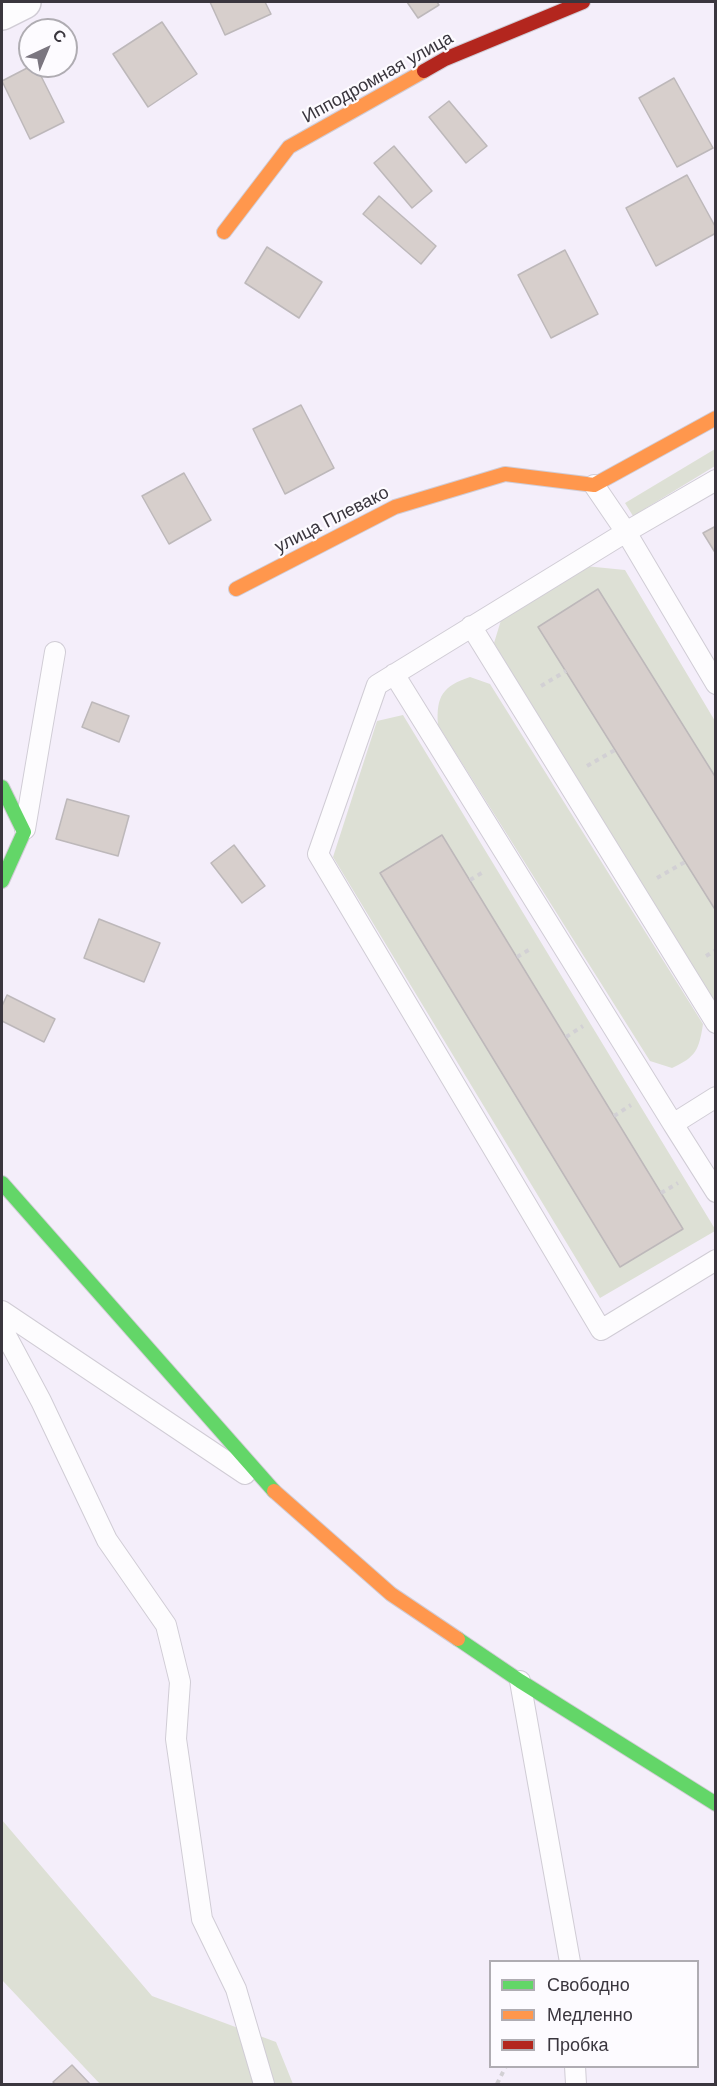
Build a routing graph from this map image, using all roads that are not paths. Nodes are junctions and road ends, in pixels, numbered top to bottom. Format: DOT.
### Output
graph roads {
  1 [pos="24,2"];
  2 [pos="583,2"];
  3 [pos="2,13"];
  4 [pos="224,232"];
  5 [pos="716,418"];
  6 [pos="716,480"];
  7 [pos="594,484"];
  8 [pos="626,532"];
  9 [pos="236,589"];
  10 [pos="471,626"];
  11 [pos="55,652"];
  12 [pos="394,674"];
  13 [pos="716,684"];
  14 [pos="2,787"];
  15 [pos="24,832"];
  16 [pos="2,881"];
  17 [pos="716,1023"];
  18 [pos="716,1097"];
  19 [pos="673,1124"];
  20 [pos="2,1183"];
  21 [pos="716,1192"];
  22 [pos="716,1260"];
  23 [pos="2,1311"];
  24 [pos="2,1328"];
  25 [pos="278,1496"];
  26 [pos="520,1681"];
  27 [pos="716,1804"];
  28 [pos="570,1960"];
  29 [pos="575,2068"];
  30 [pos="264,2085"];
  31 [pos="576,2085"];
  1 -- 3 [label="street"];
  2 -- 4 [label="street, Ипподромная улица"];
  5 -- 7 [label="street"];
  6 -- 8 [label="lane"];
  7 -- 8 [label="lane"];
  7 -- 9 [label="street, улица Плевако"];
  8 -- 10 [label="lane"];
  8 -- 13 [label="lane"];
  10 -- 12 [label="lane"];
  10 -- 17 [label="lane"];
  11 -- 15 [label="lane"];
  12 -- 19 [label="lane"];
  12 -- 22 [label="lane"];
  14 -- 15 [label="street"];
  15 -- 16 [label="street"];
  18 -- 19 [label="lane"];
  19 -- 21 [label="lane"];
  20 -- 25 [label="street"];
  23 -- 25 [label="lane"];
  24 -- 30 [label="lane"];
  25 -- 26 [label="street"];
  26 -- 27 [label="street"];
  26 -- 28 [label="lane"];
  29 -- 31 [label="lane"];
}
